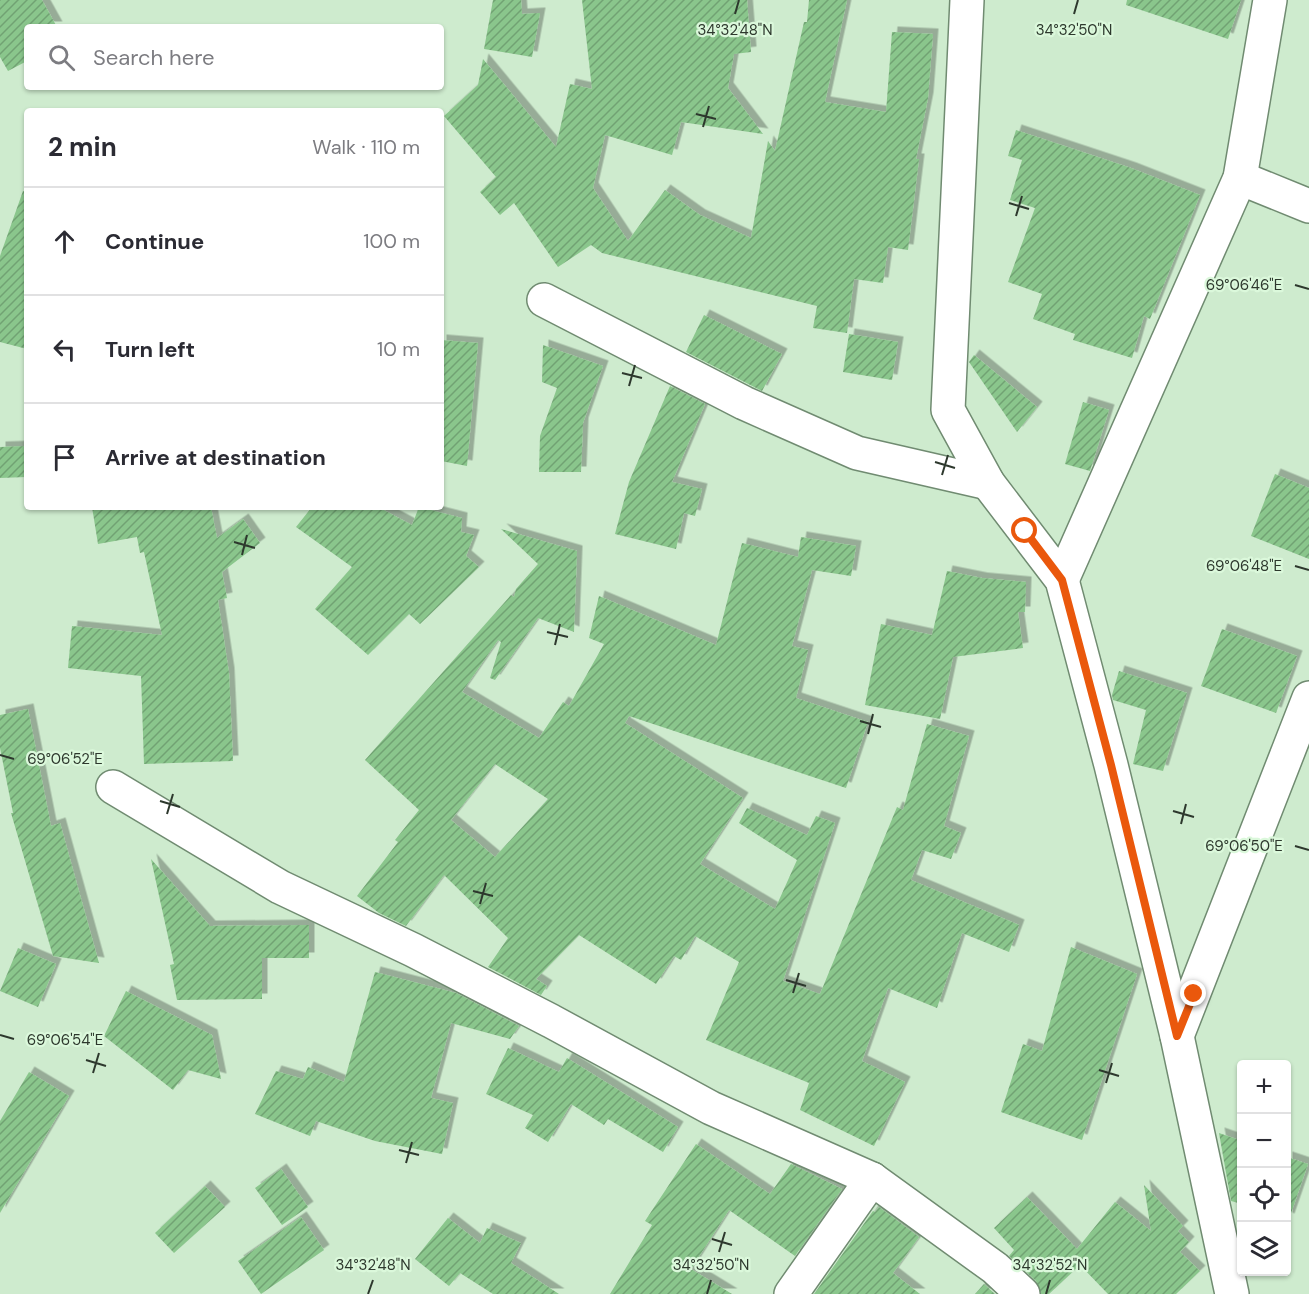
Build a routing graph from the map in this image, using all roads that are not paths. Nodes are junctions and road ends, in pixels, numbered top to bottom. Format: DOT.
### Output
graph roads {
  1 [pos="967,0"];
  2 [pos="989,0"];
  3 [pos="1270,0"];
  4 [pos="965,45"];
  5 [pos="1240,178"];
  6 [pos="1309,206"];
  7 [pos="544,300"];
  8 [pos="988,483"];
  9 [pos="1062,580"];
  10 [pos="1309,698"];
  11 [pos="113,787"];
  12 [pos="1177,1036"];
  13 [pos="872,1179"];
  14 [pos="791,1294"];
  15 [pos="1023,1294"];
  16 [pos="1232,1294"];
  1 -- 4 [label="street"];
  2 -- 4 [label="street"];
  3 -- 5 [label="street"];
  4 -- 8 [label="street"];
  5 -- 6 [label="street"];
  5 -- 9 [label="street"];
  7 -- 8 [label="street"];
  8 -- 9 [label="street"];
  9 -- 12 [label="street"];
  10 -- 12 [label="street"];
  11 -- 13 [label="street"];
  12 -- 16 [label="street"];
  13 -- 14 [label="street"];
  13 -- 15 [label="street"];
}
